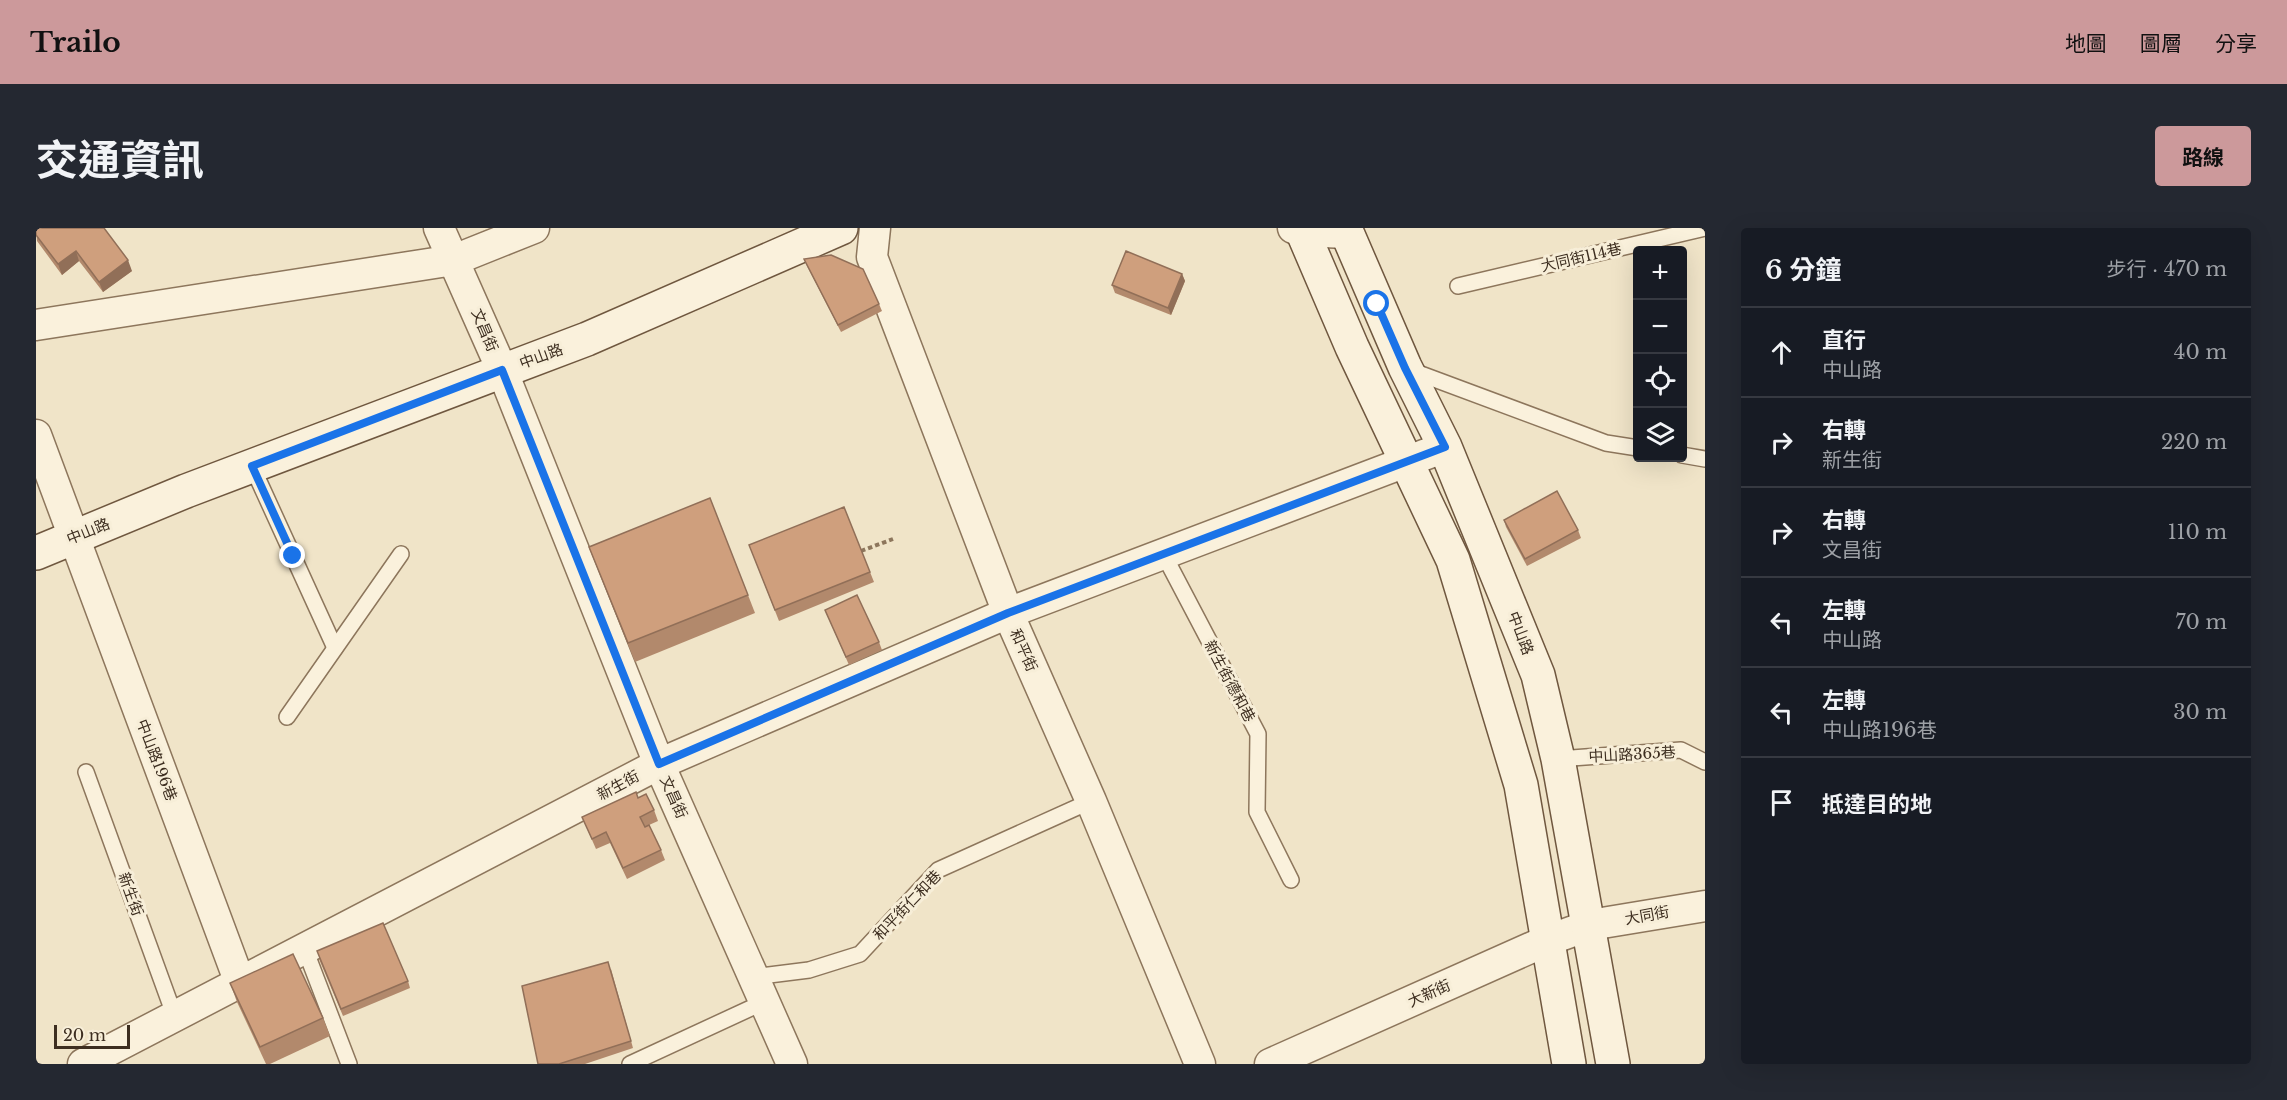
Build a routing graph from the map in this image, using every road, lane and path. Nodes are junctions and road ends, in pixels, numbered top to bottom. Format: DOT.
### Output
graph roads {
  1 [pos="439,228"];
  2 [pos="534,228"];
  3 [pos="841,228"];
  4 [pos="875,228"];
  5 [pos="1705,228"];
  6 [pos="1299,229"];
  7 [pos="1346,231"];
  8 [pos="454,260"];
  9 [pos="1458,286"];
  10 [pos="36,325"];
  11 [pos="1405,368"];
  12 [pos="502,370"];
  13 [pos="36,435"];
  14 [pos="1445,447"];
  15 [pos="1633,447"];
  16 [pos="1687,457"];
  17 [pos="1705,459"];
  18 [pos="1406,464"];
  19 [pos="252,466"];
  20 [pos="74,537"];
  21 [pos="893,539"];
  22 [pos="861,551"];
  23 [pos="36,553"];
  24 [pos="401,554"];
  25 [pos="1164,555"];
  26 [pos="1008,613"];
  27 [pos="335,648"];
  28 [pos="287,717"];
  29 [pos="1558,759"];
  30 [pos="1705,762"];
  31 [pos="659,764"];
  32 [pos="86,772"];
  33 [pos="1091,801"];
  34 [pos="1291,880"];
  35 [pos="1705,906"];
  36 [pos="1590,925"];
  37 [pos="1546,941"];
  38 [pos="306,950"];
  39 [pos="240,983"];
  40 [pos="759,990"];
  41 [pos="175,1017"];
  42 [pos="83,1064"];
  43 [pos="349,1064"];
  44 [pos="630,1064"];
  45 [pos="792,1064"];
  46 [pos="1200,1064"];
  47 [pos="1270,1064"];
  48 [pos="1569,1064"];
  49 [pos="1613,1064"];
  1 -- 8 [label="street, 文昌街"];
  2 -- 8 [label="street"];
  3 -- 12 [label="street, 中山路"];
  4 -- 26 [label="street, 和平街"];
  5 -- 9 [label="lane, 大同街114巷"];
  6 -- 7 [label="street"];
  6 -- 18 [label="street"];
  7 -- 11 [label="street, 中山路"];
  8 -- 10 [label="street"];
  8 -- 12 [label="street, 文昌街"];
  11 -- 14 [label="street, 中山路"];
  11 -- 15 [label="lane"];
  12 -- 19 [label="street, 中山路"];
  12 -- 31 [label="street, 文昌街"];
  13 -- 20 [label="street, 中山路196巷"];
  14 -- 18 [label="street, 新生街"];
  14 -- 29 [label="street, 中山路"];
  16 -- 17 [label="lane"];
  18 -- 25 [label="street, 新生街"];
  18 -- 37 [label="street"];
  19 -- 20 [label="street, 中山路"];
  19 -- 27 [label="lane"];
  20 -- 23 [label="street, 中山路"];
  20 -- 39 [label="street, 中山路196巷"];
  21 -- 22 [label="path"];
  24 -- 27 [label="lane"];
  25 -- 26 [label="street, 新生街"];
  25 -- 34 [label="lane, 新生街德和巷"];
  26 -- 31 [label="street, 新生街"];
  26 -- 33 [label="street, 和平街"];
  27 -- 28 [label="lane"];
  29 -- 30 [label="lane, 中山路365巷"];
  29 -- 36 [label="street, 中山路"];
  31 -- 38 [label="street, 新生街"];
  31 -- 40 [label="street, 文昌街"];
  32 -- 41 [label="lane, 新生街"];
  33 -- 40 [label="lane, 和平街仁和巷"];
  33 -- 46 [label="street, 和平街"];
  35 -- 36 [label="street, 大同街"];
  36 -- 37 [label="street, 大新街"];
  36 -- 49 [label="street, 中山路"];
  37 -- 47 [label="street, 大新街"];
  37 -- 48 [label="street"];
  38 -- 39 [label="street, 新生街"];
  38 -- 43 [label="lane"];
  39 -- 41 [label="street, 新生街"];
  40 -- 44 [label="lane, 和平街仁和巷"];
  40 -- 45 [label="street, 文昌街"];
  41 -- 42 [label="street, 新生街"];
}
